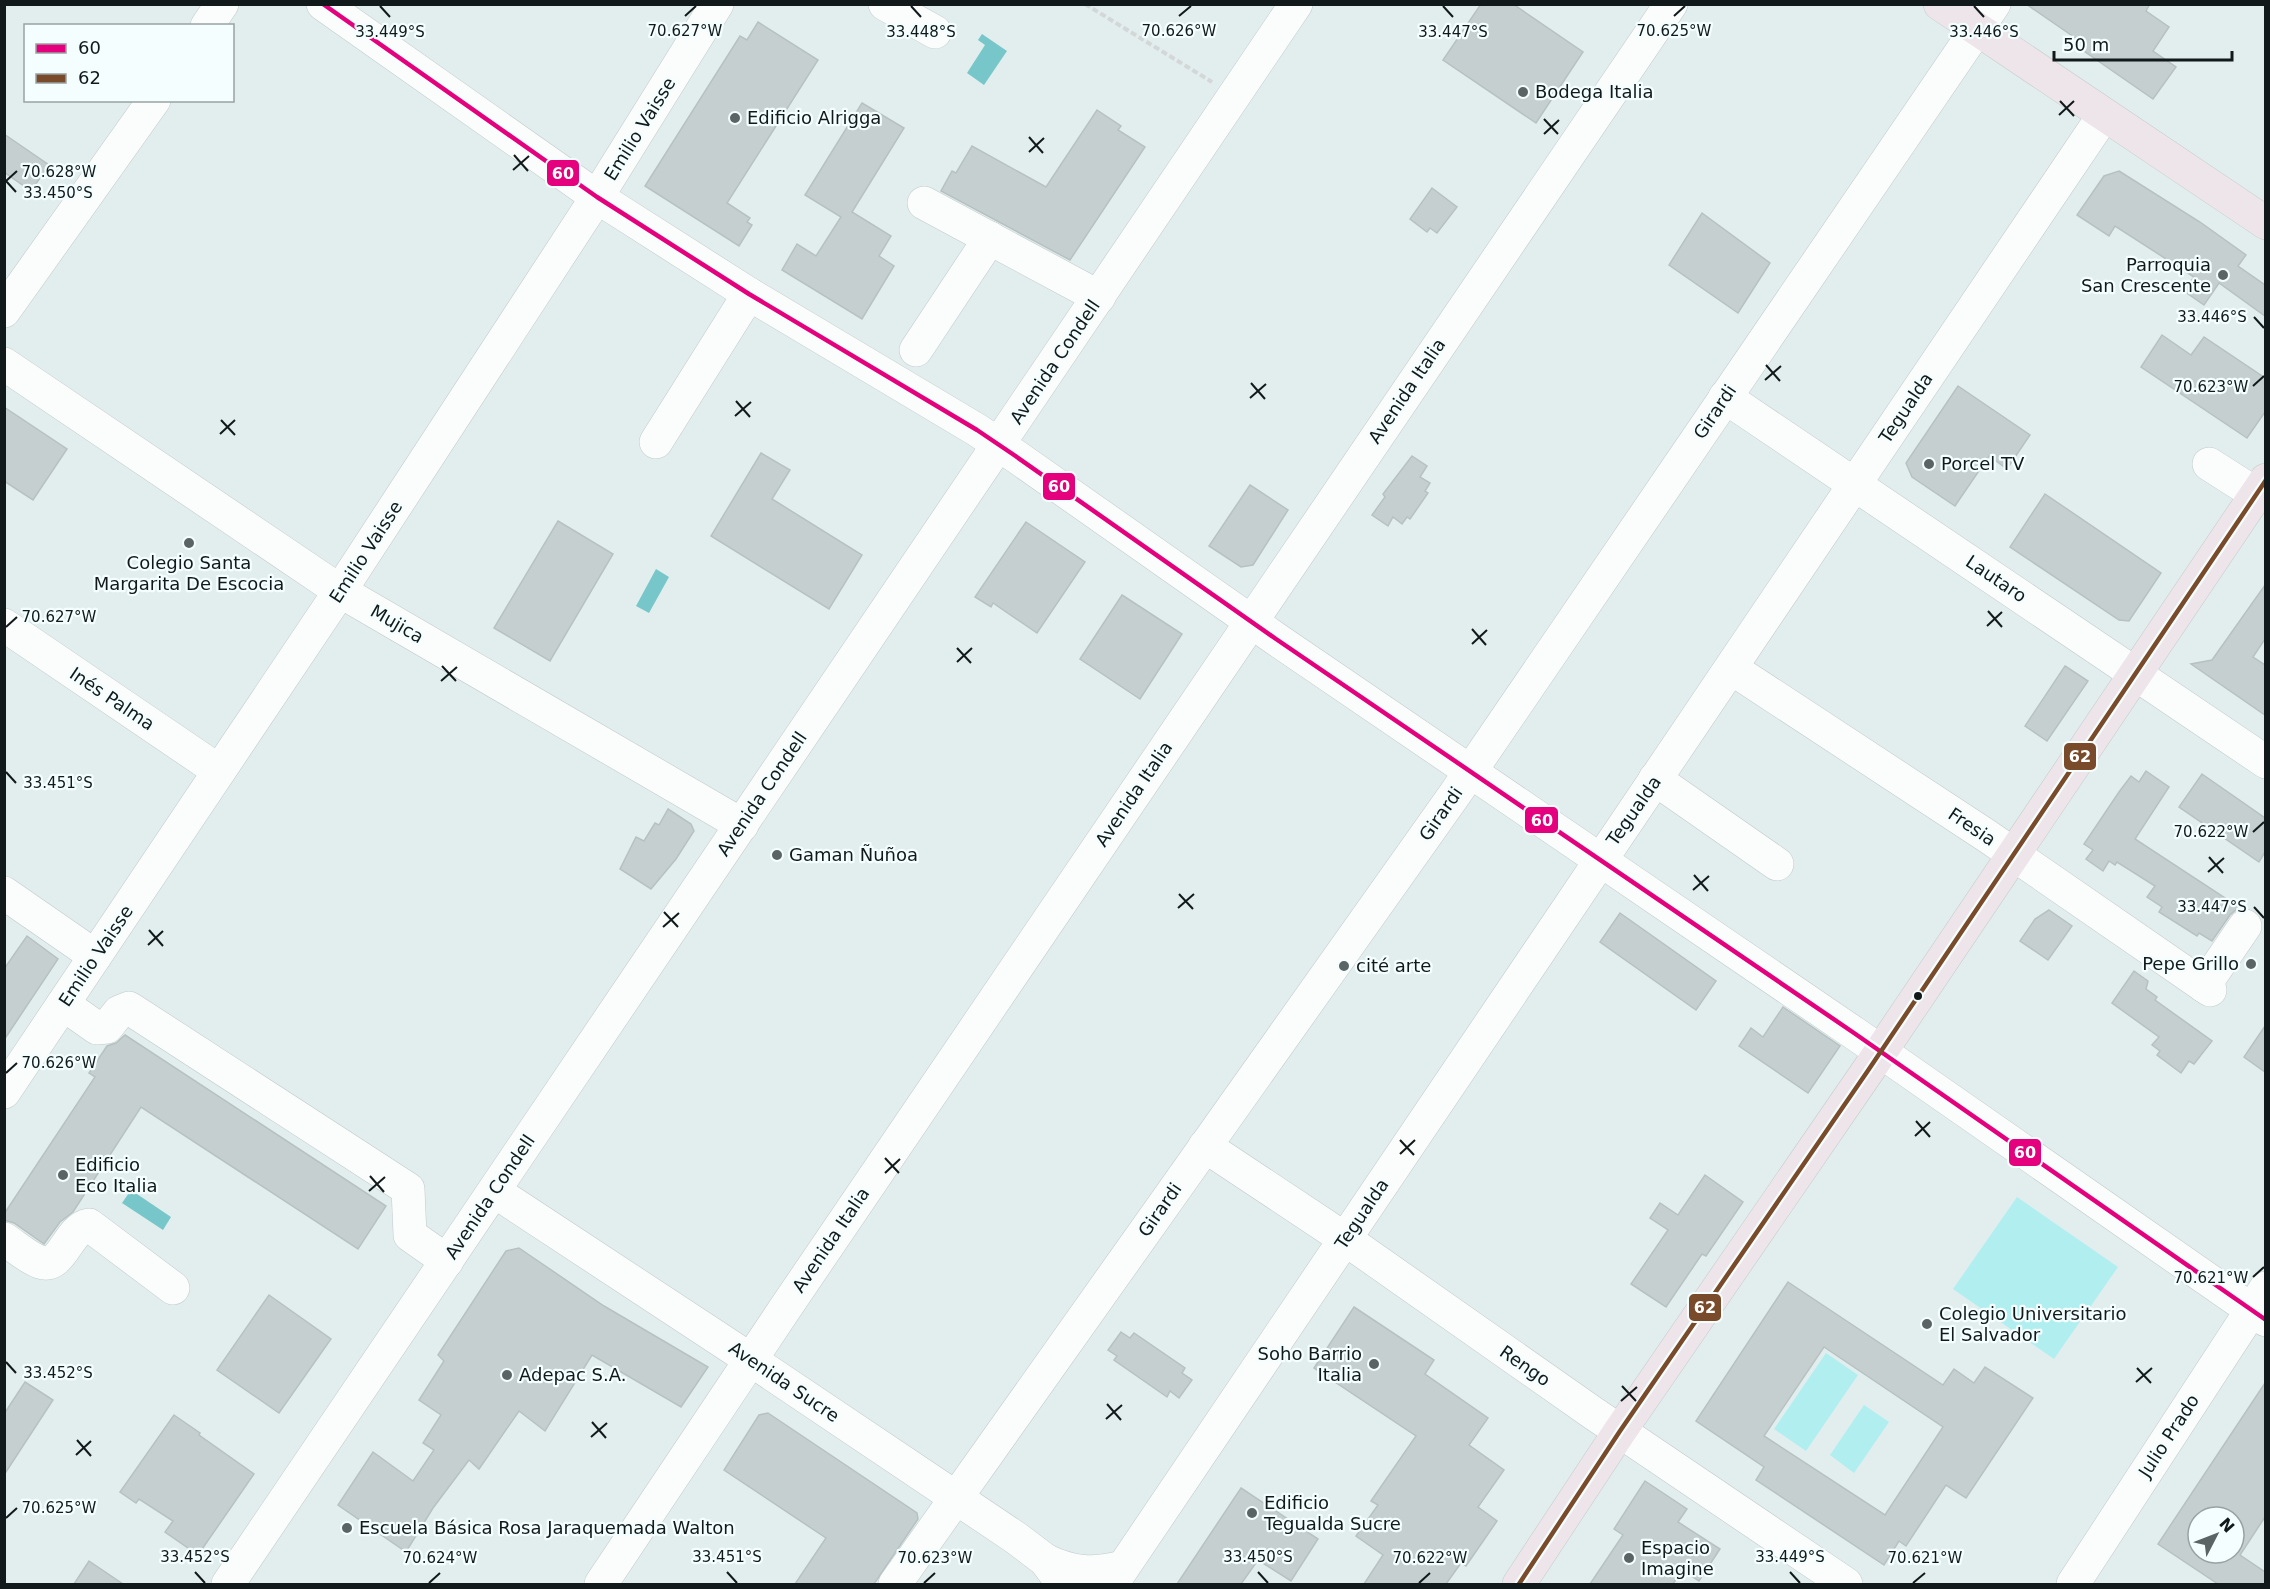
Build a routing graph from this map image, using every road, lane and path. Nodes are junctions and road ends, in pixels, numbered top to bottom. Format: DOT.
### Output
graph roads {
  1 [pos="222,4"];
  2 [pos="323,4"];
  3 [pos="717,4"];
  4 [pos="885,4"];
  5 [pos="1085,4"];
  6 [pos="1296,4"];
  7 [pos="1671,4"];
  8 [pos="1940,4"];
  9 [pos="1985,17"];
  10 [pos="208,24"];
  11 [pos="935,32"];
  12 [pos="1203,77"];
  13 [pos="153,102"];
  14 [pos="2104,115"];
  15 [pos="597,197"];
  16 [pos="924,204"];
  17 [pos="2265,223"];
  18 [pos="990,238"];
  19 [pos="749,294"];
  20 [pos="1099,297"];
  21 [pos="4,311"];
  22 [pos="916,350"];
  23 [pos="4,364"];
  24 [pos="1725,397"];
  25 [pos="656,442"];
  26 [pos="999,445"];
  27 [pos="2209,464"];
  28 [pos="1855,484"];
  29 [pos="2261,487"];
  30 [pos="340,591"];
  31 [pos="1251,621"];
  32 [pos="4,626"];
  33 [pos="1731,668"];
  34 [pos="2136,674"];
  35 [pos="2265,762"];
  36 [pos="219,771"];
  37 [pos="1471,771"];
  38 [pos="1655,779"];
  39 [pos="741,825"];
  40 [pos="2014,855"];
  41 [pos="1600,860"];
  42 [pos="1777,864"];
  43 [pos="4,893"];
  44 [pos="2245,926"];
  45 [pos="95,956"];
  46 [pos="63,1004"];
  47 [pos="1881,1052"];
  48 [pos="4,1092"];
  49 [pos="1205,1146"];
  50 [pos="494,1191"];
  51 [pos="4,1239"];
  52 [pos="1345,1239"];
  53 [pos="447,1261"];
  54 [pos="173,1288"];
  55 [pos="2260,1306"];
  56 [pos="751,1360"];
  57 [pos="1620,1431"];
  58 [pos="957,1498"];
  59 [pos="1054,1572"];
  60 [pos="1118,1576"];
  61 [pos="228,1584"];
  62 [pos="601,1584"];
  63 [pos="895,1584"];
  64 [pos="1519,1584"];
  65 [pos="1846,1584"];
  66 [pos="2073,1584"];
  1 -- 10 [label="street"];
  2 -- 15 [label="street"];
  3 -- 15 [label="street, Emilio Vaisse"];
  4 -- 11 [label="street"];
  5 -- 12 [label="path"];
  6 -- 20 [label="street, Avenida Condell"];
  7 -- 31 [label="street, Avenida Italia"];
  8 -- 9 [label="main road"];
  9 -- 14 [label="main road"];
  9 -- 24 [label="street, Girardi"];
  13 -- 21 [label="street"];
  14 -- 17 [label="main road"];
  14 -- 28 [label="street, Tegualda"];
  15 -- 19 [label="street"];
  15 -- 30 [label="street, Emilio Vaisse"];
  16 -- 18 [label="street"];
  18 -- 20 [label="street"];
  18 -- 22 [label="street"];
  19 -- 25 [label="street"];
  19 -- 26 [label="street"];
  20 -- 26 [label="street, Avenida Condell"];
  23 -- 30 [label="street, Mujica"];
  24 -- 28 [label="street, Lautaro"];
  24 -- 37 [label="street, Girardi"];
  26 -- 31 [label="street"];
  26 -- 39 [label="street, Avenida Condell"];
  27 -- 29 [label="street"];
  28 -- 33 [label="street, Tegualda"];
  28 -- 34 [label="street, Lautaro"];
  29 -- 34 [label="main road"];
  30 -- 36 [label="street, Emilio Vaisse"];
  30 -- 39 [label="street, Mujica"];
  31 -- 37 [label="street"];
  31 -- 56 [label="street, Avenida Italia"];
  32 -- 36 [label="street, Inés Palma"];
  33 -- 38 [label="street, Tegualda"];
  33 -- 40 [label="street, Fresia"];
  34 -- 35 [label="street, Lautaro"];
  34 -- 40 [label="main road"];
  36 -- 45 [label="street, Emilio Vaisse"];
  37 -- 41 [label="street"];
  37 -- 49 [label="street, Girardi"];
  38 -- 41 [label="street, Tegualda"];
  38 -- 42 [label="street"];
  39 -- 50 [label="street, Avenida Condell"];
  40 -- 44 [label="street, Fresia"];
  40 -- 47 [label="main road"];
  41 -- 47 [label="street"];
  41 -- 52 [label="street, Tegualda"];
  43 -- 45 [label="street"];
  45 -- 46 [label="street, Emilio Vaisse"];
  46 -- 48 [label="street, Emilio Vaisse"];
  46 -- 53 [label="street"];
  47 -- 55 [label="street"];
  47 -- 57 [label="main road"];
  49 -- 52 [label="street, Rengo"];
  49 -- 58 [label="street, Girardi"];
  50 -- 53 [label="street, Avenida Condell"];
  50 -- 56 [label="street, Avenida Sucre"];
  51 -- 54 [label="street"];
  52 -- 57 [label="street, Rengo"];
  52 -- 60 [label="street, Tegualda"];
  53 -- 61 [label="street, Avenida Condell"];
  55 -- 66 [label="street, Julio Prado"];
  56 -- 58 [label="street, Avenida Sucre"];
  56 -- 62 [label="street, Avenida Italia"];
  57 -- 64 [label="main road"];
  57 -- 65 [label="street, Rengo"];
  58 -- 59 [label="street, Avenida Sucre"];
  58 -- 63 [label="street, Girardi"];
  59 -- 60 [label="street, Tegualda"];
}
